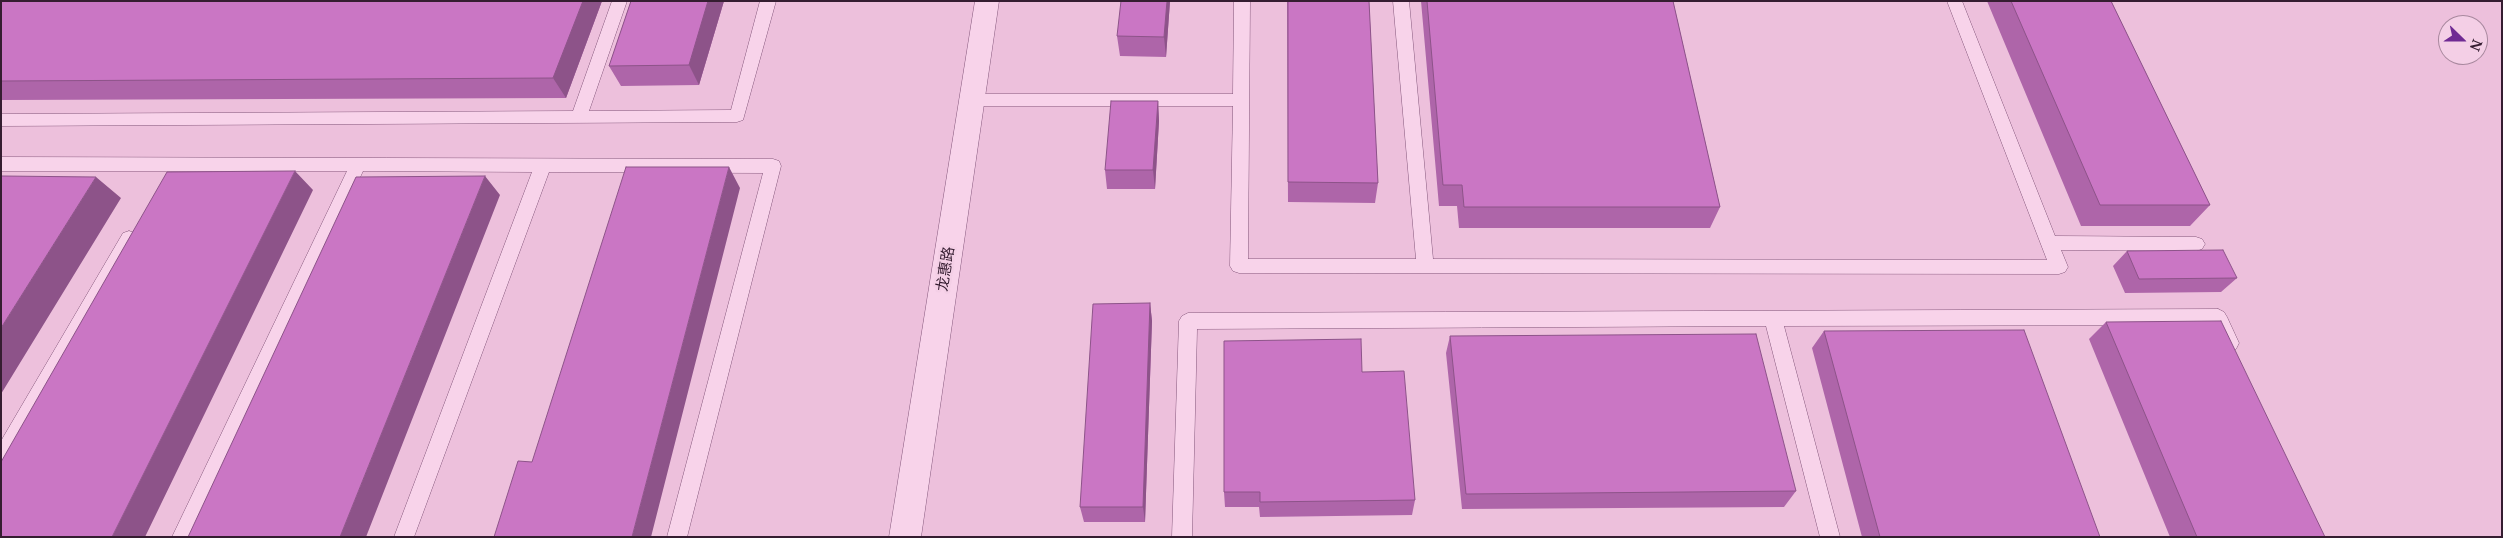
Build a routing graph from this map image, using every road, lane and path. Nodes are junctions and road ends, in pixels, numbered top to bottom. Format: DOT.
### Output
graph roads {
  1 [pos="620,1"];
  2 [pos="768,1"];
  3 [pos="987,1"];
  4 [pos="1242,1"];
  5 [pos="1401,1"];
  6 [pos="1954,1"];
  7 [pos="972,100"];
  8 [pos="1241,100"];
  9 [pos="579,117"];
  10 [pos="1,120"];
  11 [pos="1,164"];
  12 [pos="172,164"];
  13 [pos="358,165"];
  14 [pos="543,165"];
  15 [pos="162,181"];
  16 [pos="138,223"];
  17 [pos="2049,243"];
  18 [pos="2196,244"];
  19 [pos="1425,267"];
  20 [pos="1773,318"];
  21 [pos="2239,361"];
  22 [pos="1,459"];
  23 [pos="182,537"];
  24 [pos="404,537"];
  25 [pos="677,537"];
  26 [pos="905,537"];
  27 [pos="1182,537"];
  28 [pos="1830,537"];
  1 -- 9 [label="lane"];
  2 -- 9 [label="lane"];
  3 -- 7 [label="street, 龙惠路"];
  4 -- 8 [label="lane"];
  5 -- 19 [label="lane"];
  6 -- 17 [label="lane"];
  7 -- 8 [label="lane"];
  7 -- 26 [label="street, 龙惠路"];
  8 -- 19 [label="lane"];
  9 -- 10 [label="lane"];
  11 -- 12 [label="lane"];
  12 -- 13 [label="lane"];
  12 -- 15 [label="lane"];
  13 -- 14 [label="lane"];
  13 -- 23 [label="lane"];
  14 -- 24 [label="lane"];
  14 -- 25 [label="lane"];
  16 -- 22 [label="lane"];
  17 -- 18 [label="lane"];
  17 -- 19 [label="lane"];
  20 -- 21 [label="lane"];
  20 -- 27 [label="lane"];
  20 -- 28 [label="lane"];
}
